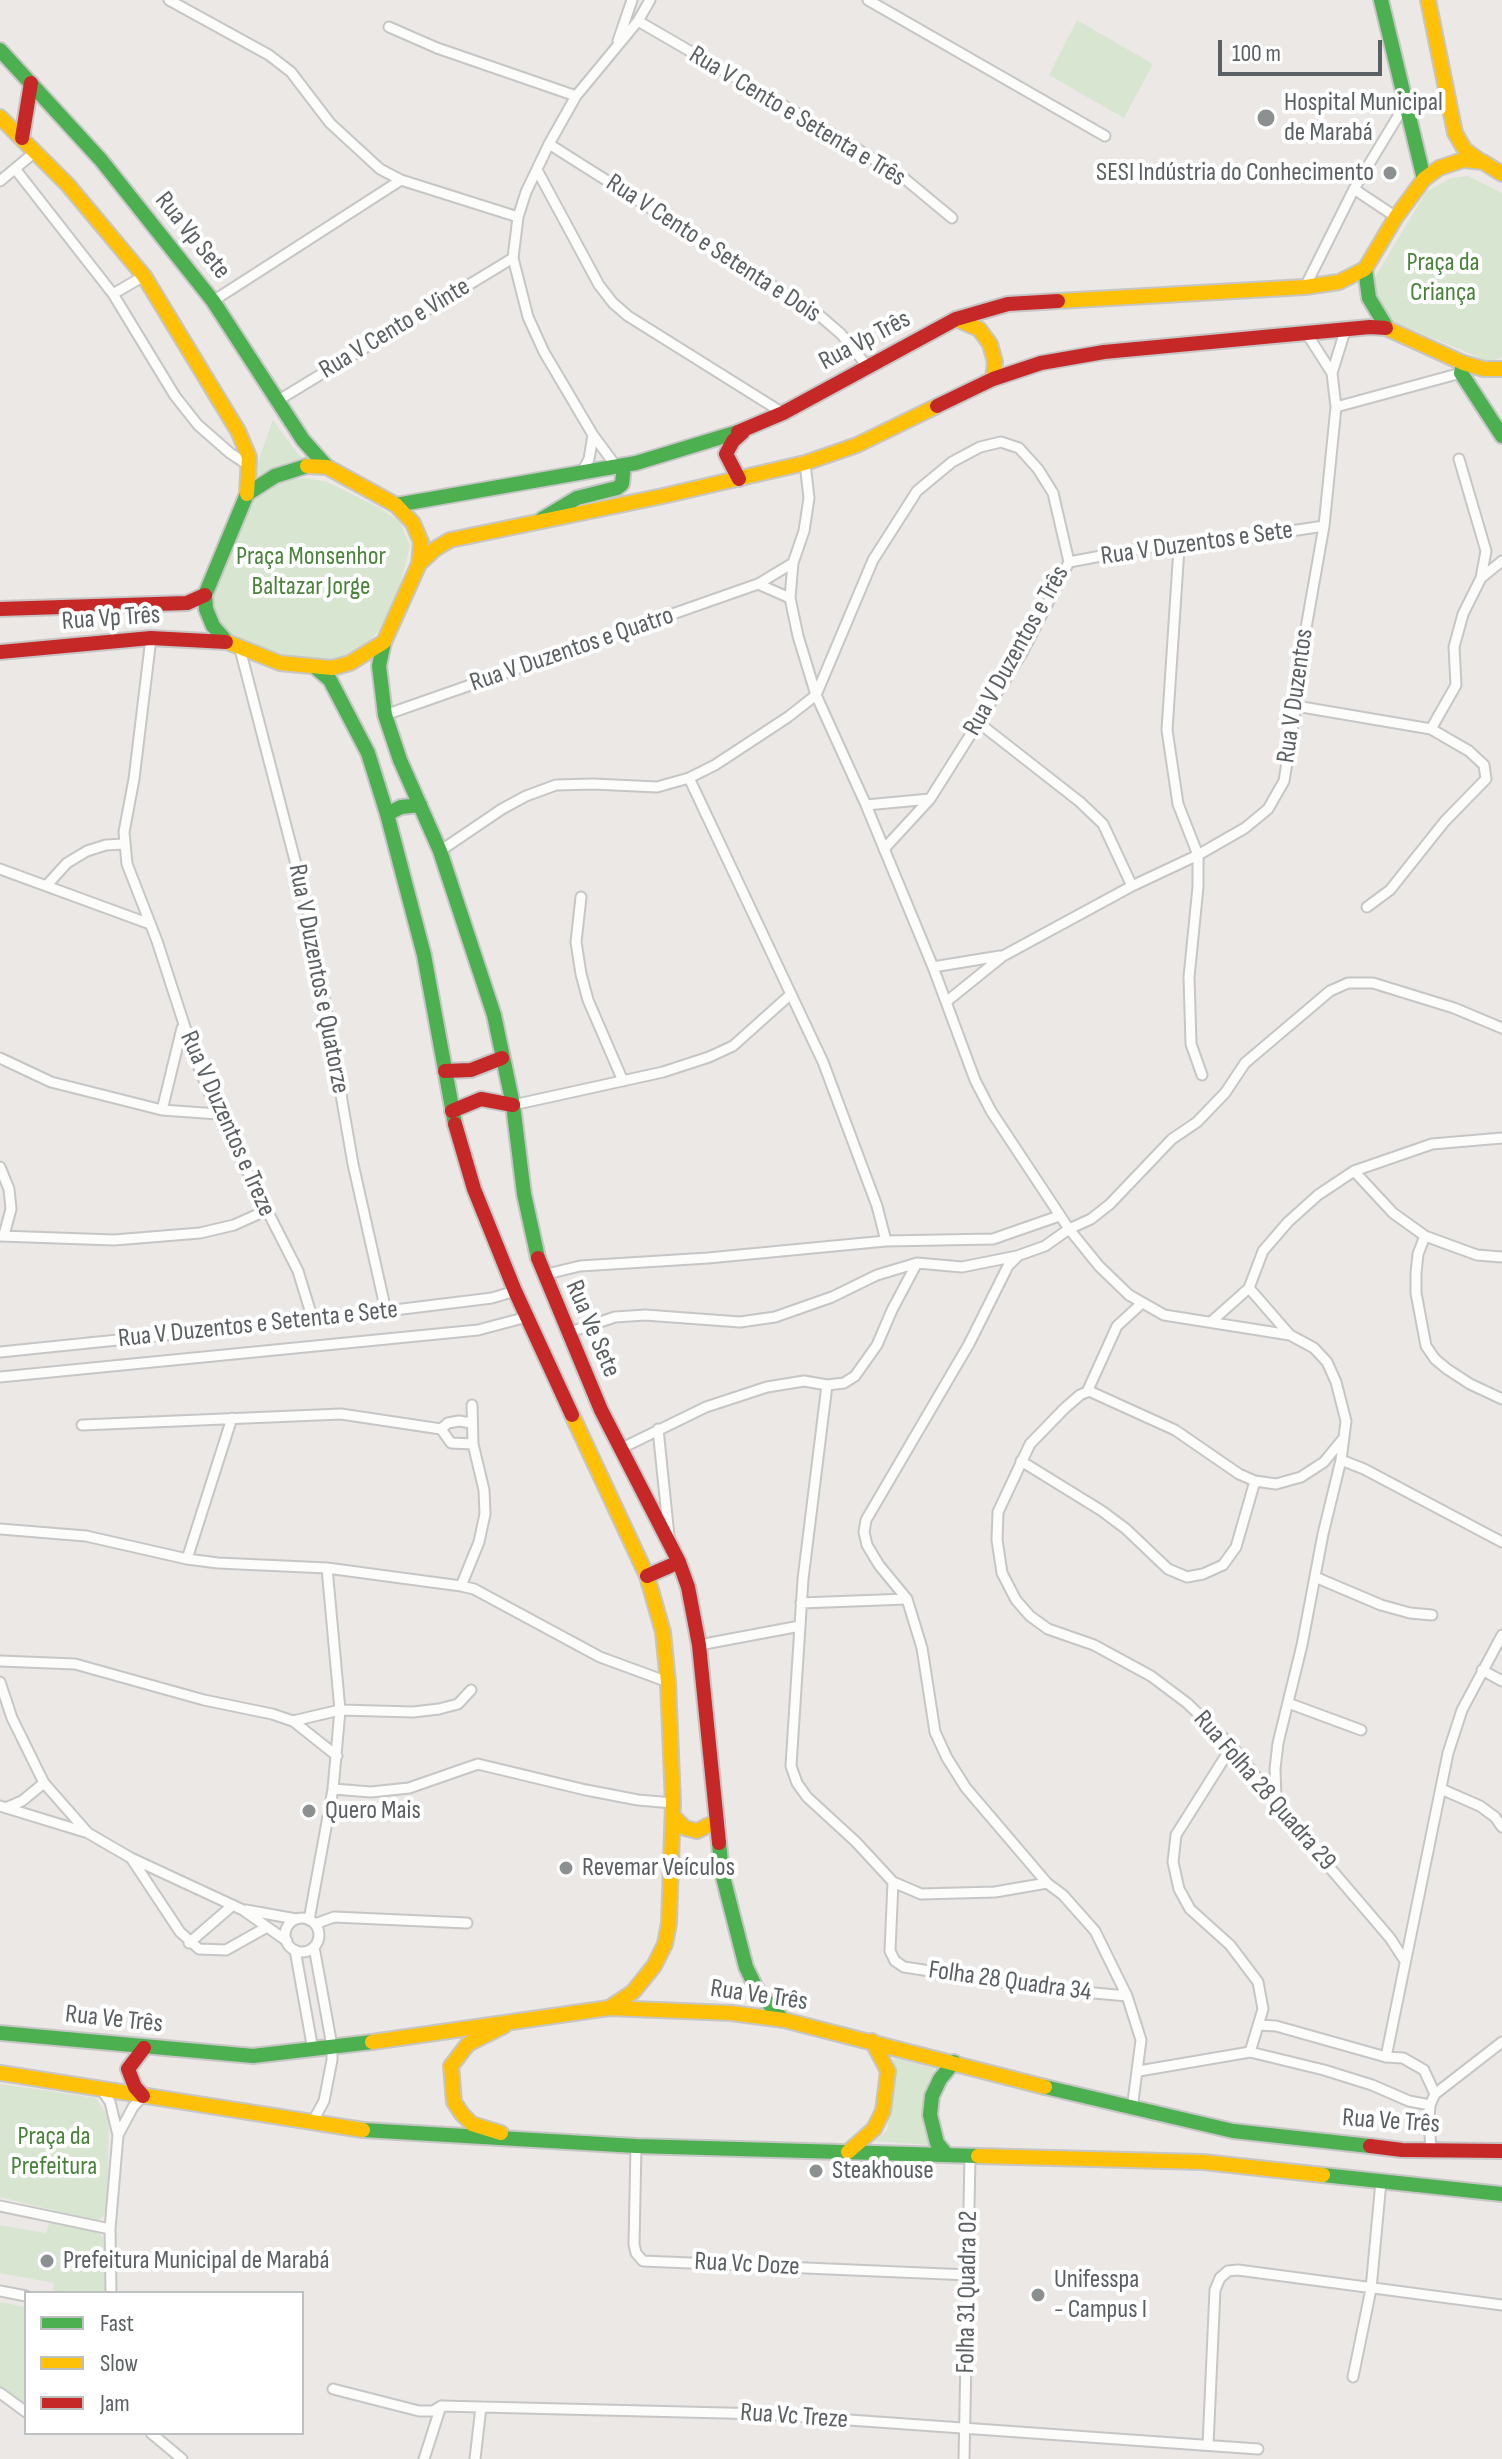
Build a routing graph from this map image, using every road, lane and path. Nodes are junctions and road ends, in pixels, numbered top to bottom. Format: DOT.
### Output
graph roads {
  1 [pos="169,0"];
  2 [pos="632,0"];
  3 [pos="650,0"];
  4 [pos="868,0"];
  5 [pos="1381,0"];
  6 [pos="1428,0"];
  7 [pos="638,21"];
  8 [pos="389,27"];
  9 [pos="615,48"];
  10 [pos="0,50"];
  11 [pos="31,83"];
  12 [pos="576,96"];
  13 [pos="1406,103"];
  14 [pos="0,117"];
  15 [pos="1105,136"];
  16 [pos="22,138"];
  17 [pos="549,144"];
  18 [pos="35,152"];
  19 [pos="1483,162"];
  20 [pos="16,170"];
  21 [pos="537,170"];
  22 [pos="1502,174"];
  23 [pos="1424,179"];
  24 [pos="401,180"];
  25 [pos="0,181"];
  26 [pos="1354,189"];
  27 [pos="518,217"];
  28 [pos="1396,217"];
  29 [pos="952,218"];
  30 [pos="513,258"];
  31 [pos="1365,269"];
  32 [pos="144,276"];
  33 [pos="1305,287"];
  34 [pos="113,294"];
  35 [pos="213,301"];
  36 [pos="956,319"];
  37 [pos="1387,328"];
  38 [pos="1345,331"];
  39 [pos="1307,334"];
  40 [pos="867,366"];
  41 [pos="1462,368"];
  42 [pos="1502,369"];
  43 [pos="1332,373"];
  44 [pos="993,379"];
  45 [pos="277,401"];
  46 [pos="1336,407"];
  47 [pos="783,413"];
  48 [pos="747,429"];
  49 [pos="593,435"];
  50 [pos="1502,436"];
  51 [pos="1459,459"];
  52 [pos="805,463"];
  53 [pos="248,465"];
  54 [pos="620,465"];
  55 [pos="327,467"];
  56 [pos="582,472"];
  57 [pos="739,479"];
  58 [pos="247,494"];
  59 [pos="396,505"];
  60 [pos="539,522"];
  61 [pos="1324,526"];
  62 [pos="1179,548"];
  63 [pos="1502,561"];
  64 [pos="1069,562"];
  65 [pos="793,563"];
  66 [pos="419,564"];
  67 [pos="1481,578"];
  68 [pos="758,584"];
  69 [pos="205,595"];
  70 [pos="790,598"];
  71 [pos="0,609"];
  72 [pos="151,638"];
  73 [pos="226,642"];
  74 [pos="384,642"];
  75 [pos="240,649"];
  76 [pos="0,652"];
  77 [pos="316,668"];
  78 [pos="816,695"];
  79 [pos="1296,706"];
  80 [pos="385,715"];
  81 [pos="979,723"];
  82 [pos="1431,729"];
  83 [pos="689,778"];
  84 [pos="930,799"];
  85 [pos="420,805"];
  86 [pos="866,805"];
  87 [pos="387,814"];
  88 [pos="123,844"];
  89 [pos="884,849"];
  90 [pos="440,851"];
  91 [pos="1198,855"];
  92 [pos="0,869"];
  93 [pos="46,886"];
  94 [pos="1132,886"];
  95 [pos="581,897"];
  96 [pos="1367,907"];
  97 [pos="150,924"];
  98 [pos="1003,956"];
  99 [pos="933,967"];
  100 [pos="791,994"];
  101 [pos="946,1002"];
  102 [pos="183,1025"];
  103 [pos="1502,1028"];
  104 [pos="0,1058"];
  105 [pos="502,1058"];
  106 [pos="445,1071"];
  107 [pos="1202,1075"];
  108 [pos="623,1081"];
  109 [pos="513,1105"];
  110 [pos="162,1110"];
  111 [pos="452,1111"];
  112 [pos="218,1114"];
  113 [pos="1502,1138"];
  114 [pos="0,1167"];
  115 [pos="1354,1171"];
  116 [pos="265,1211"];
  117 [pos="1059,1216"];
  118 [pos="1069,1229"];
  119 [pos="2,1236"];
  120 [pos="1425,1236"];
  121 [pos="886,1241"];
  122 [pos="1017,1256"];
  123 [pos="1502,1257"];
  124 [pos="917,1263"];
  125 [pos="543,1275"];
  126 [pos="1249,1288"];
  127 [pos="515,1291"];
  128 [pos="1141,1304"];
  129 [pos="386,1311"];
  130 [pos="527,1317"];
  131 [pos="313,1320"];
  132 [pos="1212,1321"];
  133 [pos="567,1333"];
  134 [pos="1290,1335"];
  135 [pos="0,1352"];
  136 [pos="0,1377"];
  137 [pos="827,1385"];
  138 [pos="1083,1393"];
  139 [pos="1502,1399"];
  140 [pos="472,1405"];
  141 [pos="232,1418"];
  142 [pos="471,1423"];
  143 [pos="82,1425"];
  144 [pos="441,1429"];
  145 [pos="658,1429"];
  146 [pos="1343,1438"];
  147 [pos="473,1444"];
  148 [pos="620,1449"];
  149 [pos="1341,1460"];
  150 [pos="1021,1461"];
  151 [pos="1255,1481"];
  152 [pos="0,1529"];
  153 [pos="1502,1542"];
  154 [pos="671,1547"];
  155 [pos="187,1559"];
  156 [pos="679,1562"];
  157 [pos="327,1568"];
  158 [pos="647,1576"];
  159 [pos="1315,1577"];
  160 [pos="461,1586"];
  161 [pos="907,1599"];
  162 [pos="801,1603"];
  163 [pos="1432,1615"];
  164 [pos="800,1626"];
  165 [pos="1502,1635"];
  166 [pos="699,1645"];
  167 [pos="0,1661"];
  168 [pos="1482,1670"];
  169 [pos="1502,1681"];
  170 [pos="0,1682"];
  171 [pos="668,1682"];
  172 [pos="471,1690"];
  173 [pos="1288,1703"];
  174 [pos="340,1710"];
  175 [pos="293,1721"];
  176 [pos="1361,1730"];
  177 [pos="1232,1746"];
  178 [pos="337,1756"];
  179 [pos="44,1783"];
  180 [pos="333,1789"];
  181 [pos="1441,1789"];
  182 [pos="1276,1799"];
  183 [pos="4,1806"];
  184 [pos="673,1810"];
  185 [pos="717,1821"];
  186 [pos="1502,1827"];
  187 [pos="88,1833"];
  188 [pos="131,1858"];
  189 [pos="893,1882"];
  190 [pos="1047,1883"];
  191 [pos="238,1908"];
  192 [pos="296,1919"];
  193 [pos="312,1922"];
  194 [pos="467,1923"];
  195 [pos="267,1927"];
  196 [pos="287,1941"];
  197 [pos="189,1943"];
  198 [pos="314,1947"];
  199 [pos="295,1950"];
  200 [pos="1405,1961"];
  201 [pos="1127,1996"];
  202 [pos="609,2008"];
  203 [pos="1263,2009"];
  204 [pos="784,2020"];
  205 [pos="515,2021"];
  206 [pos="1259,2025"];
  207 [pos="1276,2026"];
  208 [pos="0,2033"];
  209 [pos="872,2041"];
  210 [pos="1502,2042"];
  211 [pos="332,2046"];
  212 [pos="144,2048"];
  213 [pos="313,2050"];
  214 [pos="1250,2052"];
  215 [pos="1386,2057"];
  216 [pos="954,2062"];
  217 [pos="1139,2071"];
  218 [pos="0,2073"];
  219 [pos="101,2089"];
  220 [pos="1435,2094"];
  221 [pos="143,2096"];
  222 [pos="1430,2105"];
  223 [pos="1132,2109"];
  224 [pos="312,2123"];
  225 [pos="118,2135"];
  226 [pos="521,2139"];
  227 [pos="636,2146"];
  228 [pos="1431,2150"];
  229 [pos="1502,2151"];
  230 [pos="848,2152"];
  231 [pos="947,2155"];
  232 [pos="970,2156"];
  233 [pos="1381,2181"];
  234 [pos="1502,2194"];
  235 [pos="0,2206"];
  236 [pos="110,2229"];
  237 [pos="969,2275"];
  238 [pos="1371,2289"];
  239 [pos="0,2291"];
  240 [pos="111,2291"];
  241 [pos="24,2296"];
  242 [pos="1502,2305"];
  243 [pos="1353,2377"];
  244 [pos="333,2389"];
  245 [pos="0,2393"];
  246 [pos="441,2406"];
  247 [pos="481,2407"];
  248 [pos="24,2411"];
  249 [pos="965,2429"];
  250 [pos="153,2435"];
  251 [pos="1208,2445"];
  252 [pos="1258,2449"];
  253 [pos="182,2459"];
  254 [pos="424,2459"];
  255 [pos="475,2459"];
  256 [pos="964,2459"];
  1 -- 24 [label="street"];
  2 -- 9 [label="street"];
  3 -- 7 [label="street"];
  4 -- 15 [label="street"];
  5 -- 13 [label="main road"];
  6 -- 19 [label="main road"];
  7 -- 9 [label="street"];
  7 -- 29 [label="street, Rua V Cento e Setenta e Três"];
  8 -- 12 [label="street"];
  9 -- 12 [label="street"];
  10 -- 11 [label="main road, Rua Vp Sete"];
  11 -- 16 [label="main road"];
  11 -- 35 [label="main road, Rua Vp Sete"];
  12 -- 17 [label="street"];
  13 -- 23 [label="main road"];
  13 -- 26 [label="street"];
  14 -- 16 [label="main road"];
  16 -- 18 [label="main road"];
  17 -- 21 [label="street"];
  17 -- 40 [label="street, Rua V Cento e Setenta e Dois"];
  18 -- 20 [label="street"];
  18 -- 32 [label="main road"];
  19 -- 22 [label="main road"];
  19 -- 23 [label="main road"];
  20 -- 25 [label="street"];
  20 -- 34 [label="street"];
  21 -- 27 [label="street"];
  21 -- 47 [label="street"];
  23 -- 28 [label="main road"];
  24 -- 27 [label="street"];
  24 -- 35 [label="street"];
  26 -- 28 [label="street"];
  26 -- 33 [label="street"];
  27 -- 30 [label="street"];
  28 -- 31 [label="main road"];
  30 -- 45 [label="street, Rua V Cento e Vinte"];
  30 -- 49 [label="street"];
  31 -- 33 [label="main road, Rua Vp Três"];
  31 -- 37 [label="main road"];
  32 -- 34 [label="street"];
  32 -- 53 [label="main road"];
  33 -- 36 [label="main road, Rua Vp Três"];
  34 -- 53 [label="street"];
  35 -- 45 [label="main road, Rua Vp Sete"];
  36 -- 40 [label="main road, Rua Vp Três"];
  36 -- 44 [label="main road"];
  37 -- 38 [label="main road"];
  37 -- 41 [label="main road"];
  38 -- 39 [label="main road"];
  38 -- 43 [label="street, Rua V Duzentos"];
  39 -- 43 [label="street, Rua V Duzentos"];
  39 -- 44 [label="main road"];
  40 -- 47 [label="main road, Rua Vp Três"];
  41 -- 42 [label="main road"];
  41 -- 46 [label="street"];
  41 -- 50 [label="main road"];
  43 -- 46 [label="street, Rua V Duzentos"];
  44 -- 52 [label="main road"];
  45 -- 55 [label="main road, Rua Vp Sete"];
  46 -- 61 [label="street, Rua V Duzentos"];
  47 -- 48 [label="main road, Rua Vp Três"];
  48 -- 54 [label="main road, Rua Vp Três"];
  48 -- 57 [label="main road"];
  49 -- 54 [label="street"];
  49 -- 56 [label="street"];
  51 -- 67 [label="street"];
  52 -- 57 [label="main road"];
  52 -- 65 [label="street"];
  53 -- 58 [label="main road"];
  54 -- 56 [label="main road, Rua Vp Três"];
  54 -- 60 [label="main road"];
  55 -- 58 [label="main road"];
  55 -- 59 [label="main road"];
  56 -- 59 [label="main road, Rua Vp Três"];
  57 -- 60 [label="main road"];
  58 -- 69 [label="main road"];
  59 -- 66 [label="main road"];
  60 -- 66 [label="main road"];
  61 -- 62 [label="street, Rua V Duzentos e Sete"];
  61 -- 79 [label="street, Rua V Duzentos"];
  62 -- 64 [label="street, Rua V Duzentos e Sete"];
  62 -- 91 [label="street"];
  63 -- 67 [label="street"];
  64 -- 78 [label="street, Rua V Duzentos e Três"];
  64 -- 81 [label="street, Rua V Duzentos e Três"];
  65 -- 68 [label="street, Rua V Duzentos e Quatro"];
  65 -- 70 [label="street"];
  66 -- 74 [label="main road"];
  67 -- 82 [label="street"];
  68 -- 70 [label="street"];
  68 -- 80 [label="street, Rua V Duzentos e Quatro"];
  69 -- 71 [label="main road, Rua Vp Três"];
  69 -- 73 [label="main road"];
  70 -- 78 [label="street"];
  72 -- 73 [label="main road, Rua Vp Três"];
  72 -- 76 [label="main road, Rua Vp Três"];
  72 -- 88 [label="street, Rua V Duzentos e Treze"];
  73 -- 75 [label="main road"];
  74 -- 77 [label="main road"];
  74 -- 80 [label="main road, Rua Ve Sete"];
  75 -- 77 [label="main road"];
  75 -- 129 [label="street, Rua V Duzentos e Quatorze"];
  77 -- 87 [label="main road, Rua Ve Sete"];
  78 -- 83 [label="street"];
  78 -- 86 [label="street"];
  79 -- 82 [label="street"];
  79 -- 91 [label="street, Rua V Duzentos"];
  80 -- 85 [label="main road, Rua Ve Sete"];
  81 -- 84 [label="street, Rua V Duzentos e Três"];
  81 -- 94 [label="street"];
  82 -- 96 [label="street"];
  83 -- 90 [label="street"];
  83 -- 100 [label="street"];
  84 -- 86 [label="street"];
  84 -- 89 [label="street, Rua V Duzentos e Três"];
  85 -- 87 [label="main road"];
  85 -- 90 [label="main road, Rua Ve Sete"];
  86 -- 89 [label="street"];
  87 -- 106 [label="main road, Rua Ve Sete"];
  88 -- 93 [label="street"];
  88 -- 97 [label="street, Rua V Duzentos e Treze"];
  89 -- 99 [label="street"];
  90 -- 105 [label="main road, Rua Ve Sete"];
  91 -- 94 [label="street, Rua V Duzentos"];
  91 -- 107 [label="street"];
  92 -- 93 [label="street"];
  93 -- 97 [label="street"];
  94 -- 98 [label="street, Rua V Duzentos"];
  95 -- 108 [label="street"];
  97 -- 102 [label="street, Rua V Duzentos e Treze"];
  98 -- 99 [label="street, Rua V Duzentos"];
  98 -- 101 [label="street, Rua V Duzentos"];
  99 -- 101 [label="street"];
  100 -- 108 [label="street"];
  100 -- 121 [label="street"];
  101 -- 117 [label="street"];
  102 -- 110 [label="street"];
  102 -- 112 [label="street, Rua V Duzentos e Treze"];
  103 -- 118 [label="street"];
  104 -- 110 [label="street"];
  105 -- 106 [label="main road"];
  105 -- 109 [label="main road, Rua Ve Sete"];
  106 -- 111 [label="main road, Rua Ve Sete"];
  108 -- 109 [label="street"];
  109 -- 111 [label="main road"];
  109 -- 125 [label="main road, Rua Ve Sete"];
  110 -- 112 [label="street"];
  111 -- 127 [label="main road, Rua Ve Sete"];
  112 -- 116 [label="street, Rua V Duzentos e Treze"];
  113 -- 115 [label="street"];
  114 -- 119 [label="street"];
  115 -- 120 [label="street"];
  115 -- 126 [label="street"];
  116 -- 119 [label="street"];
  116 -- 131 [label="street, Rua V Duzentos e Treze"];
  117 -- 118 [label="street"];
  117 -- 121 [label="street"];
  118 -- 122 [label="street"];
  118 -- 128 [label="street"];
  120 -- 123 [label="street"];
  120 -- 139 [label="street"];
  121 -- 125 [label="street"];
  122 -- 124 [label="street"];
  122 -- 161 [label="street"];
  124 -- 133 [label="street"];
  124 -- 137 [label="street"];
  125 -- 133 [label="main road, Rua Ve Sete"];
  126 -- 132 [label="street"];
  126 -- 134 [label="street"];
  127 -- 129 [label="street, Rua V Duzentos e Setenta e Sete"];
  127 -- 130 [label="main road, Rua Ve Sete"];
  128 -- 132 [label="street"];
  128 -- 138 [label="street"];
  129 -- 131 [label="street, Rua V Duzentos e Setenta e Sete"];
  130 -- 136 [label="street"];
  130 -- 158 [label="main road, Rua Ve Sete"];
  131 -- 135 [label="street, Rua V Duzentos e Setenta e Sete"];
  132 -- 134 [label="street"];
  133 -- 148 [label="main road, Rua Ve Sete"];
  134 -- 146 [label="street"];
  137 -- 145 [label="street"];
  137 -- 162 [label="street"];
  138 -- 150 [label="street, Rua Folha 28 Quadra 29"];
  138 -- 151 [label="street"];
  140 -- 142 [label="street"];
  141 -- 143 [label="street"];
  141 -- 144 [label="street"];
  141 -- 155 [label="street"];
  142 -- 144 [label="street"];
  142 -- 147 [label="street"];
  144 -- 147 [label="street"];
  145 -- 148 [label="street"];
  145 -- 154 [label="street"];
  146 -- 149 [label="street"];
  146 -- 151 [label="street"];
  147 -- 160 [label="street"];
  148 -- 154 [label="main road, Rua Ve Sete"];
  149 -- 153 [label="street"];
  149 -- 159 [label="street"];
  150 -- 151 [label="street"];
  150 -- 177 [label="street, Rua Folha 28 Quadra 29"];
  152 -- 155 [label="street"];
  154 -- 156 [label="main road, Rua Ve Sete"];
  155 -- 157 [label="street"];
  156 -- 158 [label="main road"];
  156 -- 166 [label="main road, Rua Ve Sete"];
  157 -- 160 [label="street"];
  157 -- 174 [label="street"];
  158 -- 171 [label="main road, Rua Ve Sete"];
  159 -- 163 [label="street"];
  159 -- 173 [label="street"];
  160 -- 171 [label="street"];
  161 -- 162 [label="street"];
  161 -- 190 [label="street"];
  162 -- 164 [label="street"];
  164 -- 166 [label="street"];
  164 -- 189 [label="street"];
  165 -- 168 [label="street"];
  166 -- 185 [label="main road, Rua Ve Sete"];
  167 -- 175 [label="street"];
  168 -- 169 [label="street"];
  168 -- 181 [label="street"];
  170 -- 179 [label="street"];
  171 -- 184 [label="main road, Rua Ve Sete"];
  172 -- 174 [label="street"];
  173 -- 176 [label="street"];
  173 -- 182 [label="street"];
  174 -- 175 [label="street"];
  174 -- 178 [label="street"];
  175 -- 178 [label="street"];
  177 -- 182 [label="street, Rua Folha 28 Quadra 29"];
  177 -- 203 [label="street"];
  178 -- 180 [label="street"];
  179 -- 183 [label="street"];
  179 -- 187 [label="street"];
  180 -- 184 [label="street"];
  180 -- 193 [label="street"];
  181 -- 186 [label="street"];
  181 -- 200 [label="street"];
  182 -- 200 [label="street, Rua Folha 28 Quadra 29"];
  183 -- 187 [label="street"];
  184 -- 185 [label="main road"];
  184 -- 202 [label="main road, Rua Ve Sete"];
  185 -- 204 [label="main road, Rua Ve Sete"];
  187 -- 188 [label="street"];
  188 -- 191 [label="street"];
  188 -- 197 [label="street"];
  189 -- 190 [label="street"];
  189 -- 201 [label="street, Folha 28 Quadra 34"];
  190 -- 201 [label="street"];
  191 -- 192 [label="street"];
  191 -- 195 [label="street"];
  191 -- 197 [label="street"];
  192 -- 193 [label="street"];
  192 -- 196 [label="street"];
  193 -- 194 [label="street"];
  193 -- 198 [label="street"];
  195 -- 196 [label="street"];
  195 -- 197 [label="street"];
  196 -- 199 [label="street"];
  198 -- 199 [label="street"];
  198 -- 211 [label="street"];
  199 -- 213 [label="street"];
  200 -- 215 [label="street"];
  201 -- 217 [label="street"];
  202 -- 204 [label="main road, Rua Ve Três"];
  202 -- 205 [label="main road, Rua Ve Três"];
  203 -- 206 [label="street"];
  203 -- 207 [label="street"];
  204 -- 209 [label="main road, Rua Ve Três"];
  205 -- 211 [label="main road, Rua Ve Três"];
  205 -- 226 [label="main road"];
  206 -- 207 [label="street"];
  206 -- 214 [label="street"];
  207 -- 215 [label="street"];
  208 -- 212 [label="main road, Rua Ve Três"];
  209 -- 216 [label="main road, Rua Ve Três"];
  209 -- 230 [label="main road"];
  210 -- 220 [label="street"];
  211 -- 213 [label="main road, Rua Ve Três"];
  211 -- 224 [label="street"];
  212 -- 213 [label="main road, Rua Ve Três"];
  212 -- 221 [label="main road"];
  214 -- 217 [label="street"];
  214 -- 222 [label="street"];
  215 -- 220 [label="street"];
  216 -- 223 [label="main road, Rua Ve Três"];
  216 -- 231 [label="main road"];
  217 -- 223 [label="street"];
  218 -- 219 [label="main road"];
  219 -- 221 [label="main road"];
  219 -- 225 [label="street"];
  220 -- 222 [label="street"];
  221 -- 224 [label="main road"];
  221 -- 225 [label="street"];
  222 -- 228 [label="street"];
  223 -- 228 [label="main road, Rua Ve Três"];
  224 -- 226 [label="main road"];
  225 -- 236 [label="street"];
  226 -- 227 [label="main road"];
  227 -- 230 [label="main road"];
  227 -- 237 [label="street, Rua Vc Doze"];
  228 -- 229 [label="main road, Rua Ve Três"];
  230 -- 231 [label="main road"];
  231 -- 232 [label="main road"];
  232 -- 233 [label="main road"];
  232 -- 237 [label="street, Folha 31 Quadra 02"];
  233 -- 234 [label="main road"];
  233 -- 238 [label="street"];
  235 -- 236 [label="street"];
  236 -- 240 [label="street"];
  237 -- 249 [label="street, Folha 31 Quadra 02"];
  238 -- 242 [label="street"];
  238 -- 243 [label="street"];
  238 -- 251 [label="street"];
  239 -- 241 [label="street"];
  244 -- 246 [label="street, Rua Vc Treze"];
  245 -- 248 [label="street"];
  246 -- 247 [label="street, Rua Vc Treze"];
  246 -- 254 [label="street"];
  247 -- 249 [label="street, Rua Vc Treze"];
  247 -- 255 [label="street"];
  249 -- 251 [label="street, Rua Vc Treze"];
  249 -- 256 [label="street, Folha 31 Quadra 02"];
  250 -- 253 [label="street"];
  251 -- 252 [label="street, Rua Vc Treze"];
}
